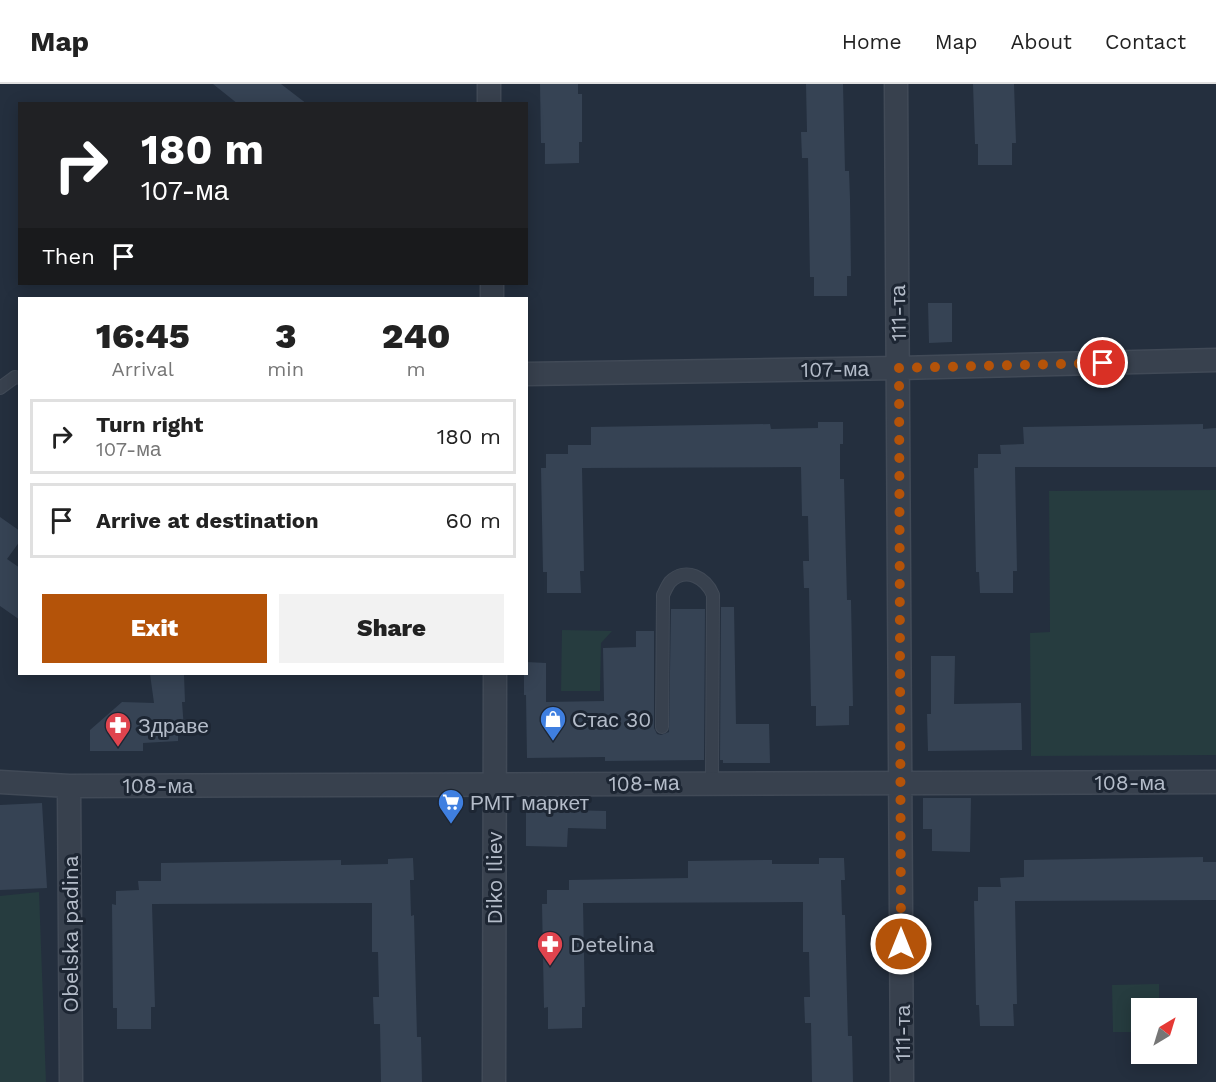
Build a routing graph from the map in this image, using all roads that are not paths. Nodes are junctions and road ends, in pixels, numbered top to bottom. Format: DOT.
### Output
graph roads {
  1 [pos="489,84"];
  2 [pos="896,84"];
  3 [pos="489,102"];
  4 [pos="1216,360"];
  5 [pos="899,368"];
  6 [pos="528,374"];
  7 [pos="18,378"];
  8 [pos="0,388"];
  9 [pos="495,675"];
  10 [pos="662,727"];
  11 [pos="0,782"];
  12 [pos="1216,782"];
  13 [pos="712,783"];
  14 [pos="900,783"];
  15 [pos="495,785"];
  16 [pos="69,786"];
  17 [pos="71,1082"];
  18 [pos="494,1082"];
  19 [pos="902,1082"];
  1 -- 3 [label="street"];
  2 -- 5 [label="street, 111-та"];
  4 -- 5 [label="street, 107-ма"];
  5 -- 6 [label="street, 107-ма"];
  5 -- 14 [label="street, 111-та"];
  7 -- 8 [label="lane"];
  9 -- 15 [label="street, Diko Iliev"];
  10 -- 13 [label="lane"];
  11 -- 16 [label="street, 108-ма"];
  12 -- 14 [label="street, 108-ма"];
  13 -- 14 [label="street, 108-ма"];
  13 -- 15 [label="street, 108-ма"];
  14 -- 19 [label="street, 111-та"];
  15 -- 16 [label="street, 108-ма"];
  15 -- 18 [label="street, Diko Iliev"];
  16 -- 17 [label="street, Obelska padina"];
}
